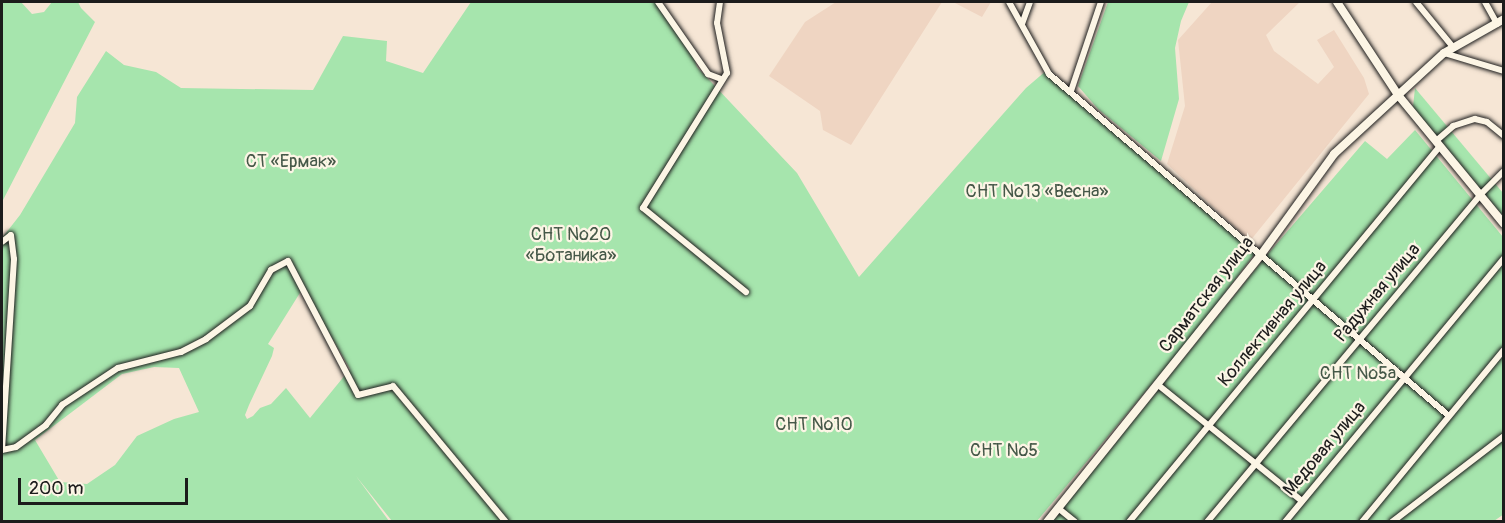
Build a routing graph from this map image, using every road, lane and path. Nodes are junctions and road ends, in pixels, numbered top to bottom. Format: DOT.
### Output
graph roads {
  1 [pos="658,2"];
  2 [pos="720,2"];
  3 [pos="1009,2"];
  4 [pos="1030,2"];
  5 [pos="1101,2"];
  6 [pos="1337,2"];
  7 [pos="1416,2"];
  8 [pos="1485,2"];
  9 [pos="1500,22"];
  10 [pos="1022,24"];
  11 [pos="1453,47"];
  12 [pos="1444,53"];
  13 [pos="1503,70"];
  14 [pos="721,79"];
  15 [pos="1071,91"];
  16 [pos="1398,95"];
  17 [pos="1503,136"];
  18 [pos="1438,144"];
  19 [pos="1503,171"];
  20 [pos="1480,195"];
  21 [pos="1503,224"];
  22 [pos="2,242"];
  23 [pos="1260,256"];
  24 [pos="1503,258"];
  25 [pos="746,292"];
  26 [pos="1312,300"];
  27 [pos="1359,340"];
  28 [pos="1503,350"];
  29 [pos="1404,378"];
  30 [pos="1157,384"];
  31 [pos="1449,416"];
  32 [pos="1208,426"];
  33 [pos="1503,436"];
  34 [pos="2,450"];
  35 [pos="1256,464"];
  36 [pos="1302,501"];
  37 [pos="1058,508"];
  38 [pos="506,522"];
  39 [pos="1047,522"];
  40 [pos="1075,522"];
  41 [pos="1129,522"];
  42 [pos="1208,522"];
  43 [pos="1285,522"];
  44 [pos="1362,522"];
  45 [pos="1392,522"];
  1 -- 14 [label="street"];
  2 -- 14 [label="street"];
  3 -- 10 [label="street"];
  4 -- 10 [label="street"];
  5 -- 15 [label="street"];
  6 -- 16 [label="main road"];
  7 -- 11 [label="street"];
  8 -- 9 [label="street"];
  9 -- 11 [label="main road, Сарматская улица"];
  10 -- 15 [label="street"];
  11 -- 12 [label="main road, Сарматская улица"];
  12 -- 13 [label="street"];
  12 -- 16 [label="main road, Сарматская улица"];
  14 -- 25 [label="street"];
  15 -- 23 [label="street"];
  16 -- 18 [label="main road"];
  16 -- 23 [label="main road, Сарматская улица"];
  17 -- 18 [label="street, Коллективная улица"];
  18 -- 20 [label="main road"];
  18 -- 26 [label="street, Коллективная улица"];
  19 -- 20 [label="street, Радужная улица"];
  20 -- 21 [label="main road"];
  20 -- 27 [label="street, Радужная улица"];
  22 -- 34 [label="street"];
  23 -- 26 [label="street"];
  23 -- 30 [label="main road, Сарматская улица"];
  24 -- 29 [label="street, Медовая улица"];
  26 -- 27 [label="street"];
  26 -- 32 [label="street, Коллективная улица"];
  27 -- 29 [label="street"];
  27 -- 35 [label="street, Радужная улица"];
  28 -- 31 [label="street"];
  29 -- 31 [label="street"];
  29 -- 36 [label="street, Медовая улица"];
  30 -- 32 [label="street"];
  30 -- 37 [label="main road, Сарматская улица"];
  31 -- 44 [label="street"];
  32 -- 35 [label="street"];
  32 -- 41 [label="street, Коллективная улица"];
  33 -- 45 [label="street"];
  34 -- 38 [label="street"];
  35 -- 36 [label="street"];
  35 -- 42 [label="street, Радужная улица"];
  36 -- 43 [label="street, Медовая улица"];
  37 -- 39 [label="main road, Сарматская улица"];
  37 -- 40 [label="street"];
}
